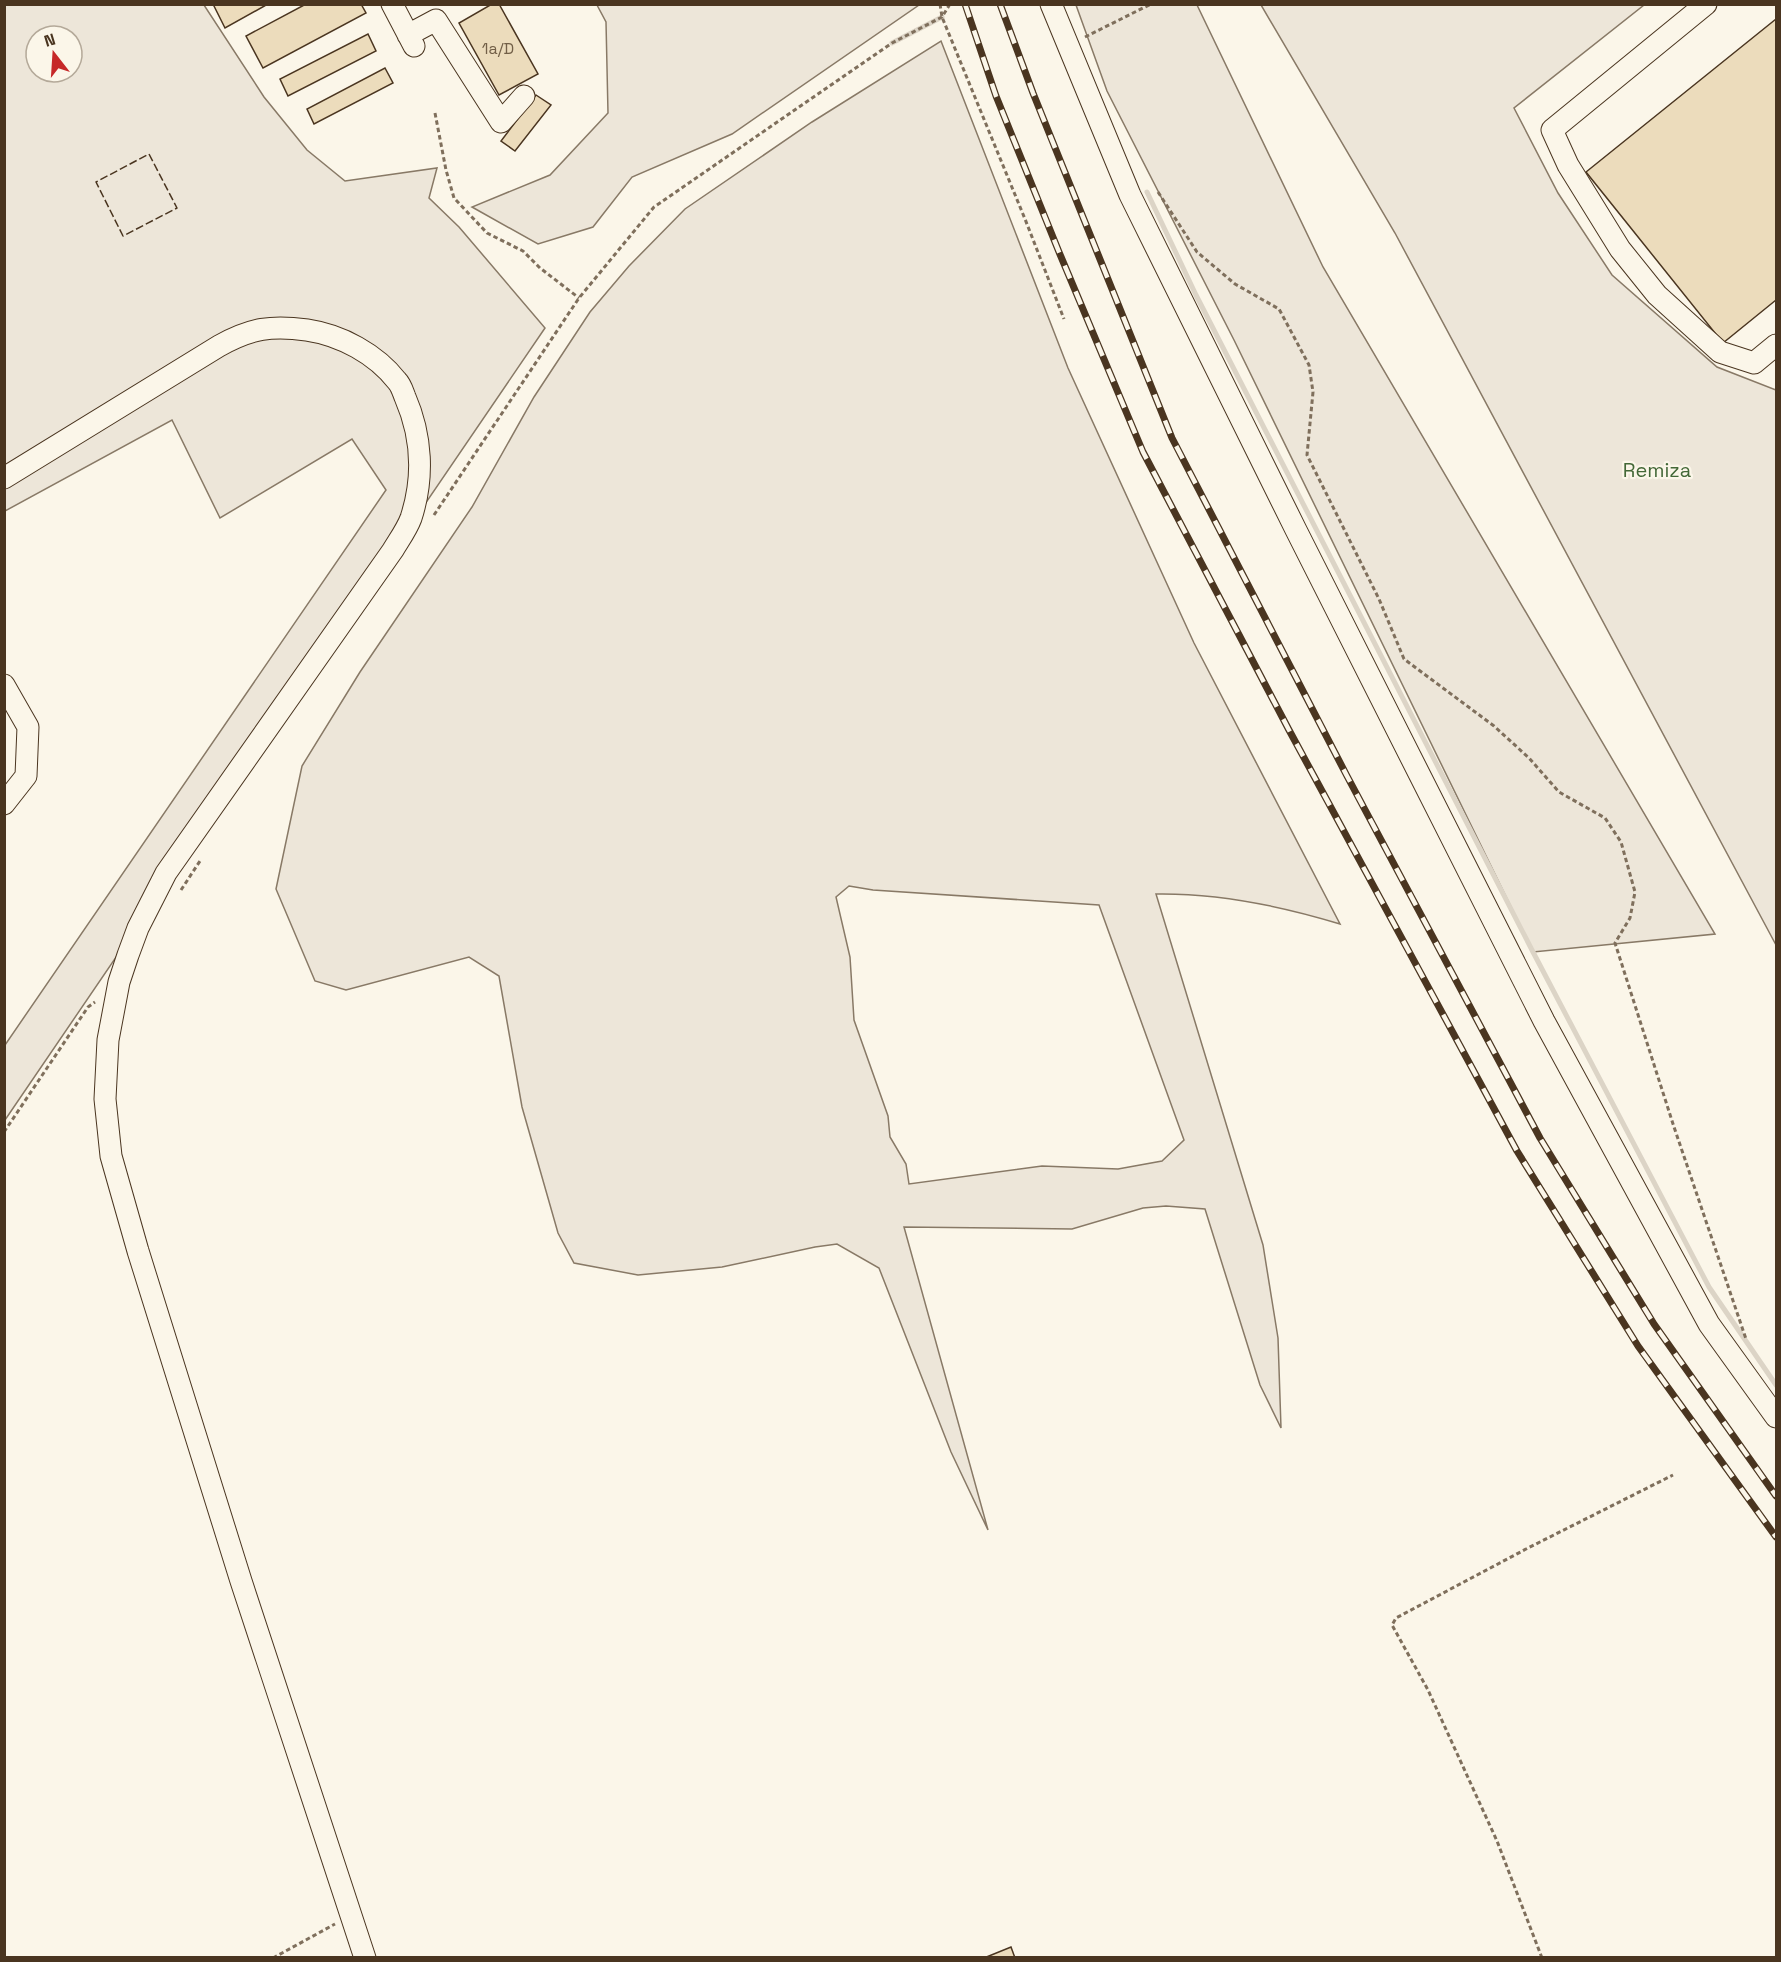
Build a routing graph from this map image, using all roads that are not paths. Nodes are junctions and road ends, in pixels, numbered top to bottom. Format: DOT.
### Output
graph roads {
  1 [pos="392,4"];
  2 [pos="1052,4"];
  3 [pos="1706,4"];
  4 [pos="524,96"];
  5 [pos="1776,345"];
  6 [pos="4,478"];
  7 [pos="4,685"];
  8 [pos="4,804"];
  9 [pos="1776,1417"];
  10 [pos="365,1958"];
  1 -- 4 [label="street"];
  2 -- 9 [label="street"];
  3 -- 5 [label="street"];
  6 -- 10 [label="street"];
  7 -- 8 [label="street"];
}
